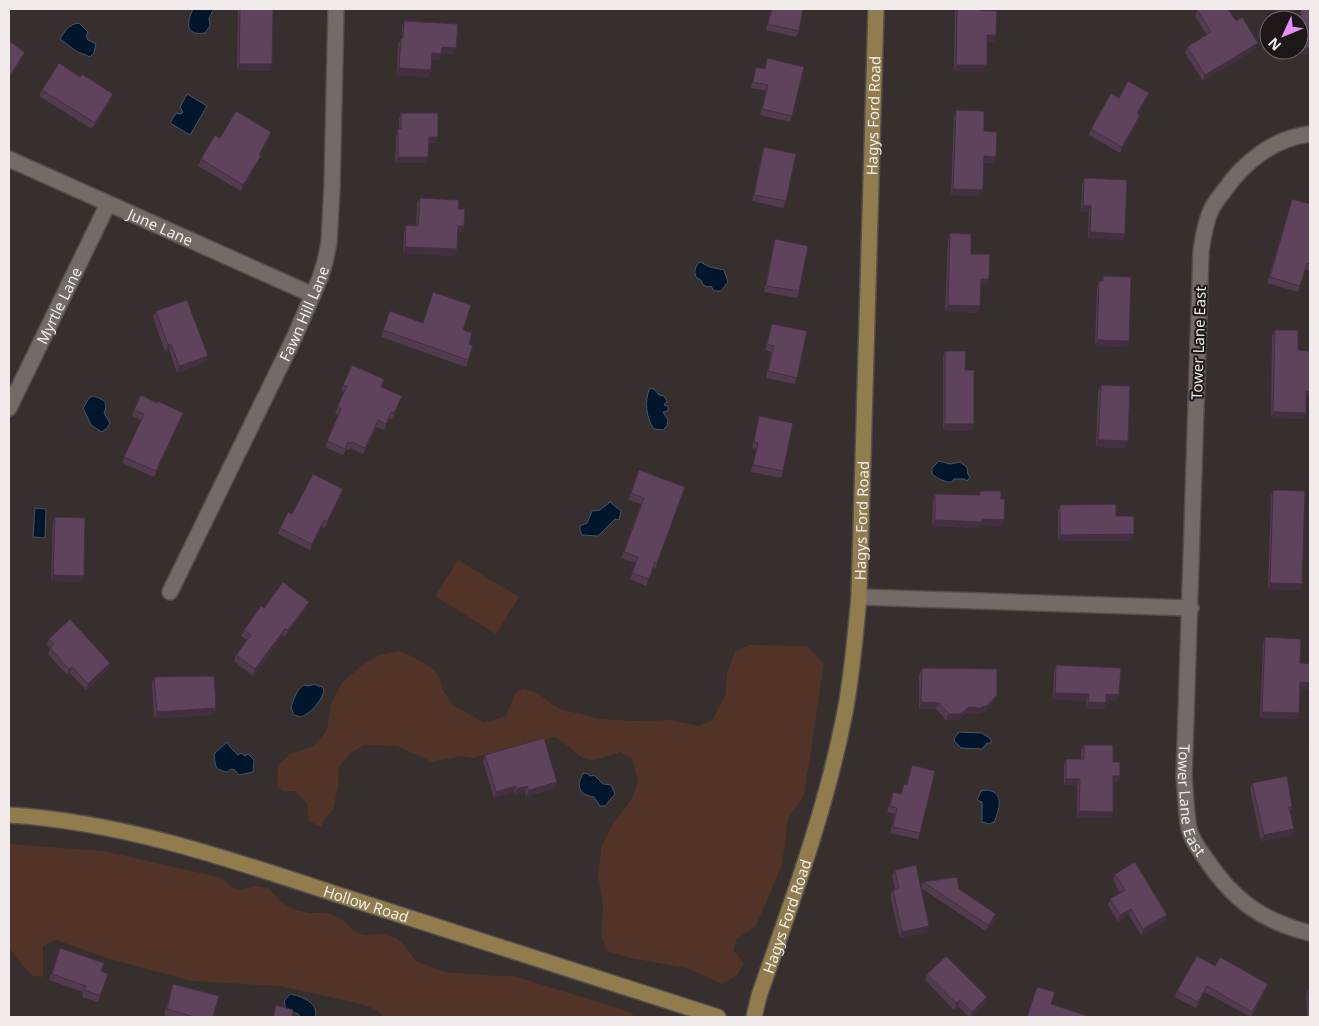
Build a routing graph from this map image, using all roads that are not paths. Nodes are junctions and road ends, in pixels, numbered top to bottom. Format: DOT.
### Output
graph roads {
  1 [pos="336,9"];
  2 [pos="876,9"];
  3 [pos="1310,134"];
  4 [pos="9,159"];
  5 [pos="108,204"];
  6 [pos="313,295"];
  7 [pos="9,408"];
  8 [pos="170,592"];
  9 [pos="859,597"];
  10 [pos="1191,608"];
  11 [pos="9,815"];
  12 [pos="1310,933"];
  13 [pos="718,1017"];
  14 [pos="754,1017"];
  1 -- 6 [label="street, Fawn Hill Lane"];
  2 -- 9 [label="street, Hagys Ford Road"];
  3 -- 10 [label="street, Tower Lane East"];
  4 -- 5 [label="street, June Lane"];
  5 -- 6 [label="street, June Lane"];
  5 -- 7 [label="street, Myrtle Lane"];
  6 -- 8 [label="street, Fawn Hill Lane"];
  9 -- 10 [label="street"];
  9 -- 14 [label="street, Hagys Ford Road"];
  10 -- 12 [label="street, Tower Lane East"];
  11 -- 13 [label="street, Hollow Road"];
}
